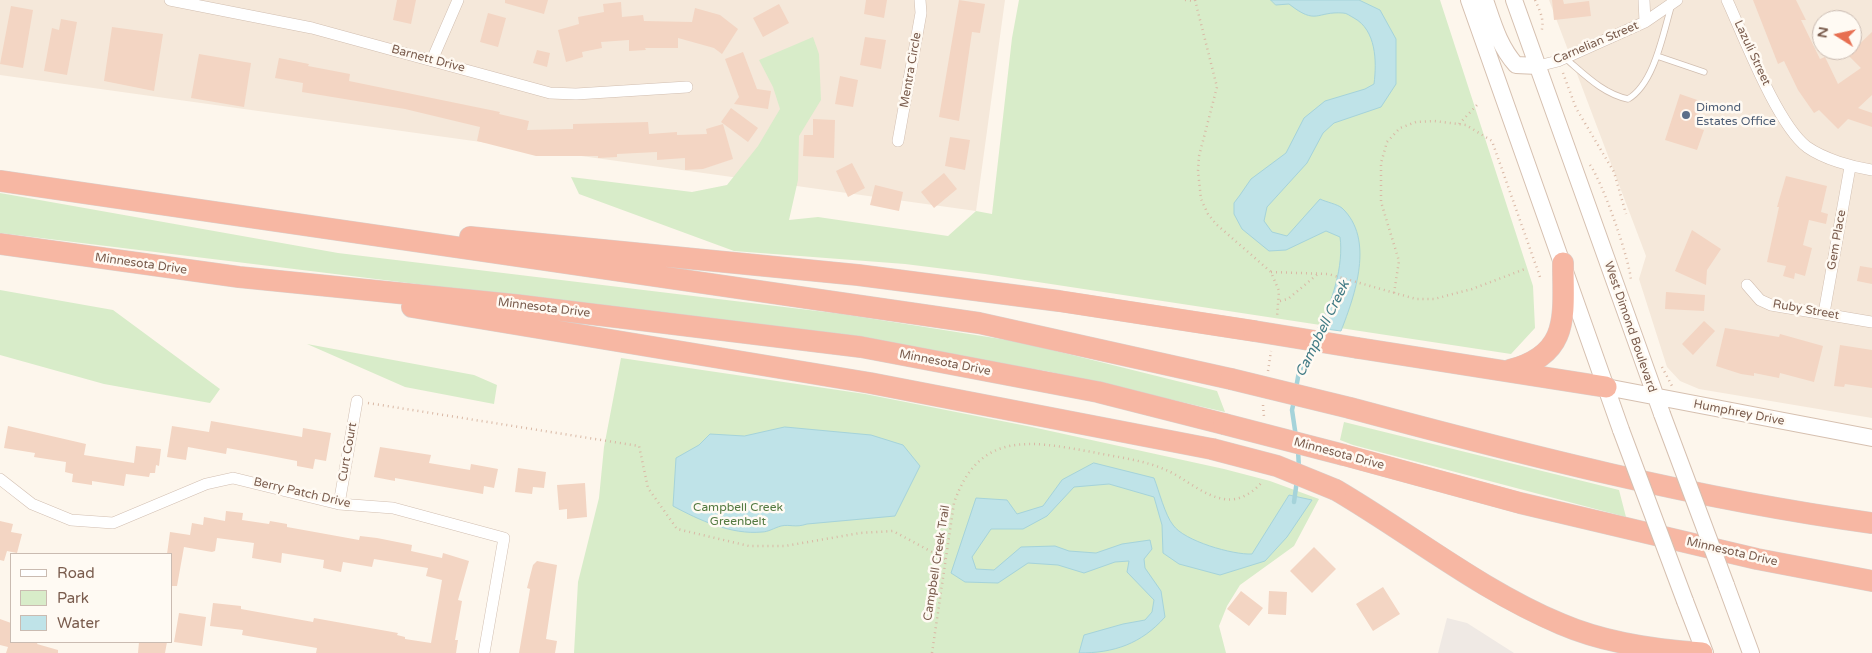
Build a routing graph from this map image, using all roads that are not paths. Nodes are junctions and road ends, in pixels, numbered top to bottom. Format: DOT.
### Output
graph roads {
  1 [pos="170,0"];
  2 [pos="458,0"];
  3 [pos="920,0"];
  4 [pos="1468,0"];
  5 [pos="1484,0"];
  6 [pos="1514,0"];
  7 [pos="1644,0"];
  8 [pos="1727,0"];
  9 [pos="1675,1"];
  10 [pos="1645,22"];
  11 [pos="1657,56"];
  12 [pos="1561,59"];
  13 [pos="432,60"];
  14 [pos="1538,66"];
  15 [pos="1704,72"];
  16 [pos="687,87"];
  17 [pos="898,141"];
  18 [pos="1850,166"];
  19 [pos="1872,170"];
  20 [pos="0,182"];
  21 [pos="218,214"];
  22 [pos="0,244"];
  23 [pos="1563,263"];
  24 [pos="239,277"];
  25 [pos="1747,285"];
  26 [pos="1824,313"];
  27 [pos="1872,322"];
  28 [pos="1506,371"];
  29 [pos="1606,387"];
  30 [pos="1654,397"];
  31 [pos="356,401"];
  32 [pos="1872,438"];
  33 [pos="0,479"];
  34 [pos="339,504"];
  35 [pos="1872,523"];
  36 [pos="1872,581"];
  37 [pos="484,653"];
  38 [pos="1703,653"];
  39 [pos="1751,653"];
  1 -- 13 [label="street, Barnett Drive"];
  2 -- 13 [label="street"];
  3 -- 17 [label="street, Mentra Circle"];
  4 -- 23 [label="main road"];
  5 -- 14 [label="main road"];
  6 -- 14 [label="main road, West Dimond Boulevard"];
  7 -- 10 [label="street"];
  8 -- 18 [label="street, Lazuli Street"];
  9 -- 10 [label="street, Carnelian Street"];
  9 -- 11 [label="lane"];
  10 -- 12 [label="street, Carnelian Street"];
  11 -- 12 [label="lane"];
  11 -- 15 [label="lane"];
  12 -- 14 [label="street, Carnelian Street"];
  13 -- 16 [label="street, Barnett Drive"];
  14 -- 30 [label="main road, West Dimond Boulevard"];
  18 -- 19 [label="street, Lazuli Street"];
  18 -- 26 [label="street, Gem Place"];
  20 -- 21 [label="highway"];
  21 -- 28 [label="highway, bridge"];
  21 -- 35 [label="highway, bridge"];
  22 -- 24 [label="highway, Minnesota Drive"];
  23 -- 28 [label="highway"];
  23 -- 29 [label="main road"];
  24 -- 36 [label="highway, Minnesota Drive, bridge"];
  24 -- 38 [label="highway, bridge"];
  25 -- 26 [label="street, Ruby Street"];
  26 -- 27 [label="street, Ruby Street"];
  28 -- 29 [label="highway"];
  29 -- 30 [label="main road, Humphrey Drive"];
  29 -- 38 [label="main road, bridge"];
  30 -- 32 [label="main road, Humphrey Drive"];
  30 -- 39 [label="main road, West Dimond Boulevard, bridge"];
  31 -- 34 [label="street, Curt Court"];
  33 -- 34 [label="street, Berry Patch Drive"];
  34 -- 37 [label="street, Berry Patch Drive"];
}
